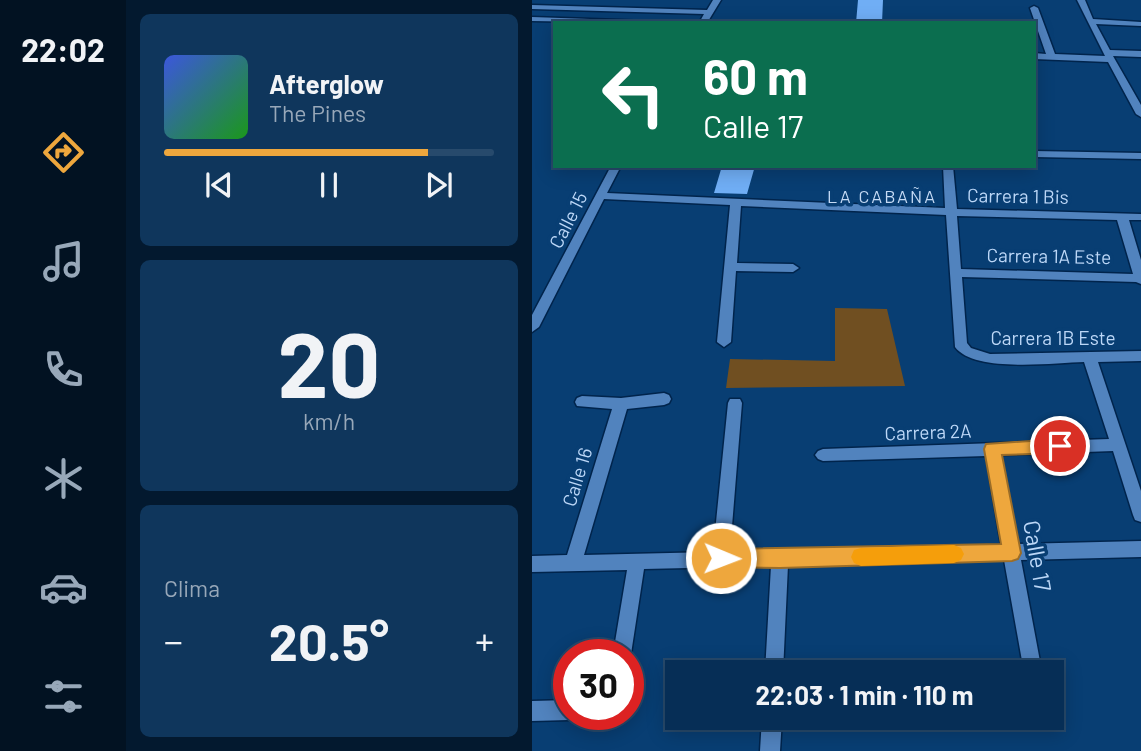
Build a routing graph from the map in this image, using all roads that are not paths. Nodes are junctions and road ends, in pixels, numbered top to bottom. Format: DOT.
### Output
graph roads {
  1 [pos="717,0"];
  2 [pos="1081,0"];
  3 [pos="532,7"];
  4 [pos="1034,8"];
  5 [pos="710,12"];
  6 [pos="532,19"];
  7 [pos="590,21"];
  8 [pos="704,21"];
  9 [pos="1090,21"];
  10 [pos="1141,24"];
  11 [pos="1141,54"];
  12 [pos="1036,56"];
  13 [pos="1051,56"];
  14 [pos="1109,56"];
  15 [pos="1124,84"];
  16 [pos="1141,85"];
  17 [pos="1141,114"];
  18 [pos="1036,154"];
  19 [pos="1141,156"];
  20 [pos="615,168"];
  21 [pos="948,168"];
  22 [pos="600,196"];
  23 [pos="736,203"];
  24 [pos="952,212"];
  25 [pos="1122,216"];
  26 [pos="1141,217"];
  27 [pos="731,267"];
  28 [pos="793,268"];
  29 [pos="956,273"];
  30 [pos="1141,279"];
  31 [pos="536,311"];
  32 [pos="532,327"];
  33 [pos="724,342"];
  34 [pos="1141,356"];
  35 [pos="1090,359"];
  36 [pos="664,399"];
  37 [pos="582,402"];
  38 [pos="735,403"];
  39 [pos="621,404"];
  40 [pos="1118,445"];
  41 [pos="992,449"];
  42 [pos="823,455"];
  43 [pos="1141,515"];
  44 [pos="1141,549"];
  45 [pos="1012,553"];
  46 [pos="721,558"];
  47 [pos="780,559"];
  48 [pos="637,562"];
  49 [pos="573,563"];
  50 [pos="532,564"];
  51 [pos="624,639"];
  52 [pos="775,660"];
  53 [pos="1031,660"];
  54 [pos="532,710"];
  55 [pos="553,710"];
  56 [pos="771,730"];
  57 [pos="770,751"];
  1 -- 5 [label="street"];
  2 -- 9 [label="street"];
  3 -- 5 [label="street"];
  4 -- 13 [label="street"];
  5 -- 8 [label="street"];
  6 -- 7 [label="street"];
  9 -- 10 [label="street"];
  9 -- 14 [label="street"];
  11 -- 14 [label="street"];
  12 -- 13 [label="street"];
  13 -- 14 [label="street"];
  14 -- 15 [label="street"];
  15 -- 16 [label="street"];
  15 -- 17 [label="street"];
  18 -- 19 [label="street"];
  20 -- 22 [label="street, Calle 15"];
  21 -- 24 [label="street"];
  22 -- 23 [label="street, Carrera 1 Bis"];
  22 -- 31 [label="street, Calle 15"];
  23 -- 24 [label="street, Carrera 1 Bis"];
  23 -- 27 [label="street"];
  24 -- 25 [label="street, Carrera 1 Bis"];
  24 -- 29 [label="street"];
  25 -- 26 [label="street, Carrera 1 Bis"];
  25 -- 30 [label="street"];
  27 -- 28 [label="street"];
  27 -- 33 [label="street"];
  29 -- 30 [label="street, Carrera 1A Este"];
  29 -- 35 [label="street, Carrera 1B Este"];
  31 -- 32 [label="street, Calle 15"];
  34 -- 35 [label="street, Carrera 1B Este"];
  35 -- 40 [label="street"];
  36 -- 39 [label="street"];
  37 -- 39 [label="street"];
  38 -- 46 [label="street"];
  39 -- 49 [label="street, Calle 16"];
  40 -- 41 [label="street, Carrera 2A"];
  40 -- 43 [label="street"];
  41 -- 42 [label="street, Carrera 2A"];
  41 -- 45 [label="street, Calle 17"];
  44 -- 45 [label="street"];
  45 -- 47 [label="street"];
  45 -- 53 [label="street, Calle 17"];
  46 -- 47 [label="street"];
  46 -- 48 [label="street"];
  47 -- 52 [label="street"];
  48 -- 49 [label="street"];
  48 -- 51 [label="street"];
  49 -- 50 [label="street"];
  54 -- 55 [label="street"];
  56 -- 57 [label="street"];
}
